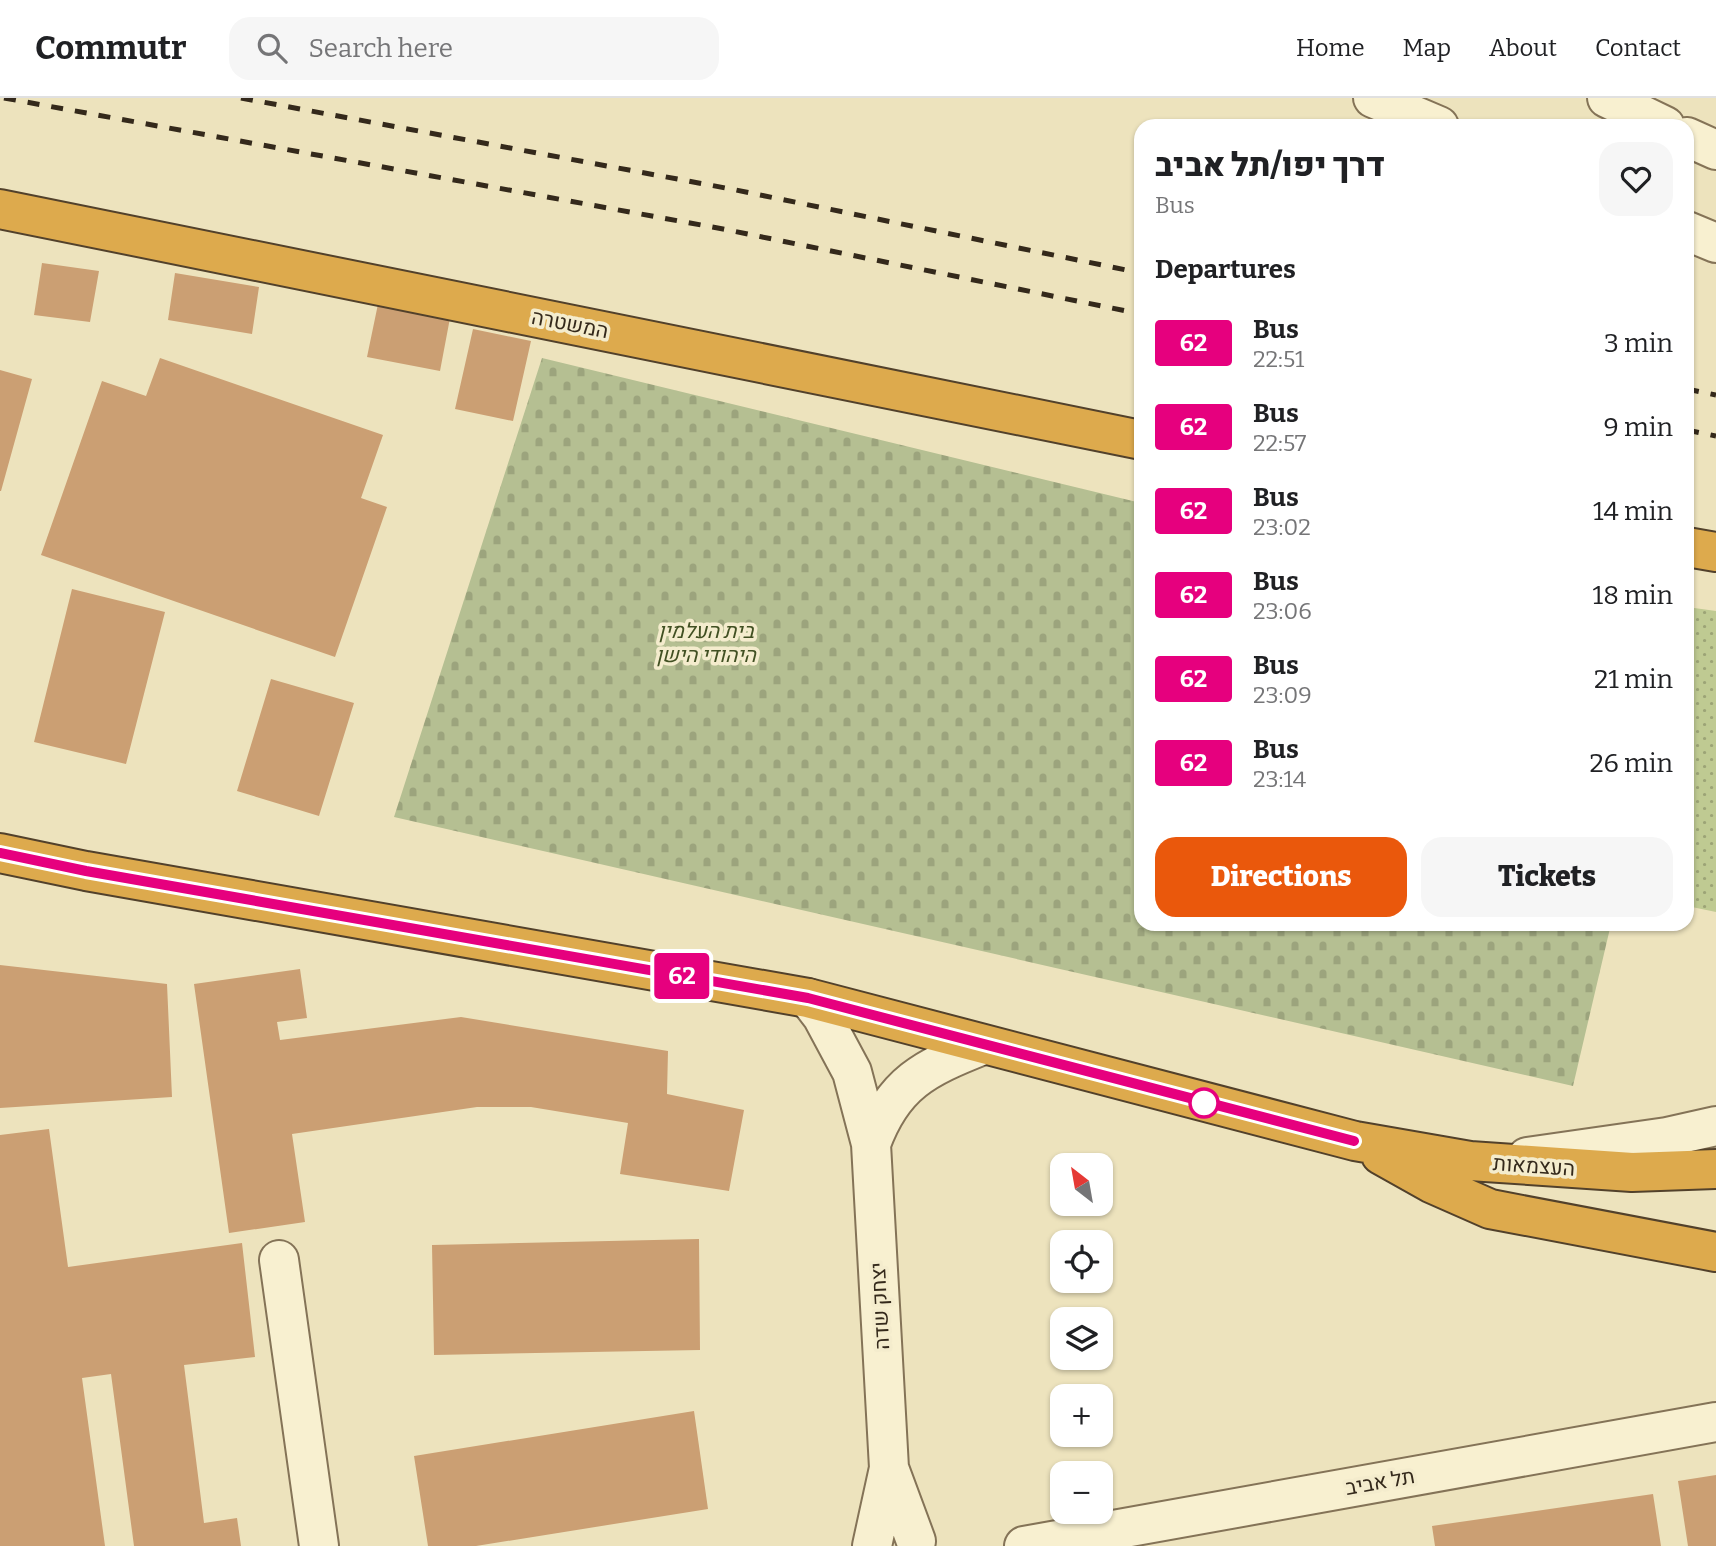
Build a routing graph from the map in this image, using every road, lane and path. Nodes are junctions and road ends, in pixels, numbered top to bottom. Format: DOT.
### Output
graph roads {
  1 [pos="1373,98"];
  2 [pos="1607,98"];
  3 [pos="1422,119"];
  4 [pos="1650,119"];
  5 [pos="1694,140"];
  6 [pos="1716,150"];
  7 [pos="0,209"];
  8 [pos="1694,234"];
  9 [pos="1716,243"];
  10 [pos="1134,439"];
  11 [pos="1694,548"];
  12 [pos="1716,552"];
  13 [pos="0,853"];
  14 [pos="808,998"];
  15 [pos="983,1045"];
  16 [pos="1716,1126"];
  17 [pos="1354,1141"];
  18 [pos="871,1144"];
  19 [pos="1487,1162"];
  20 [pos="1716,1169"];
  21 [pos="1716,1252"];
  22 [pos="279,1260"];
  23 [pos="1709,1420"];
  24 [pos="889,1468"];
  25 [pos="1056,1542"];
  26 [pos="920,1544"];
  27 [pos="318,1546"];
  28 [pos="872,1546"];
  29 [pos="878,1546"];
  30 [pos="1024,1546"];
  1 -- 3 [label="street"];
  2 -- 4 [label="street"];
  5 -- 6 [label="street"];
  7 -- 10 [label="highway, המשטרה"];
  8 -- 9 [label="street"];
  11 -- 12 [label="highway"];
  13 -- 14 [label="highway"];
  14 -- 15 [label="highway"];
  14 -- 18 [label="street, יצחק שדה"];
  15 -- 17 [label="highway"];
  15 -- 18 [label="street, יצחק שדה"];
  16 -- 19 [label="street"];
  17 -- 19 [label="highway, העצמאות"];
  17 -- 21 [label="highway"];
  18 -- 24 [label="street, יצחק שדה"];
  19 -- 20 [label="highway, העצמאות"];
  22 -- 27 [label="street"];
  23 -- 25 [label="street, תל אביב"];
  24 -- 26 [label="street, יצחק שדה"];
  24 -- 28 [label="street, יצחק שדה"];
  25 -- 30 [label="street, תל אביב"];
  26 -- 29 [label="street"];
}
